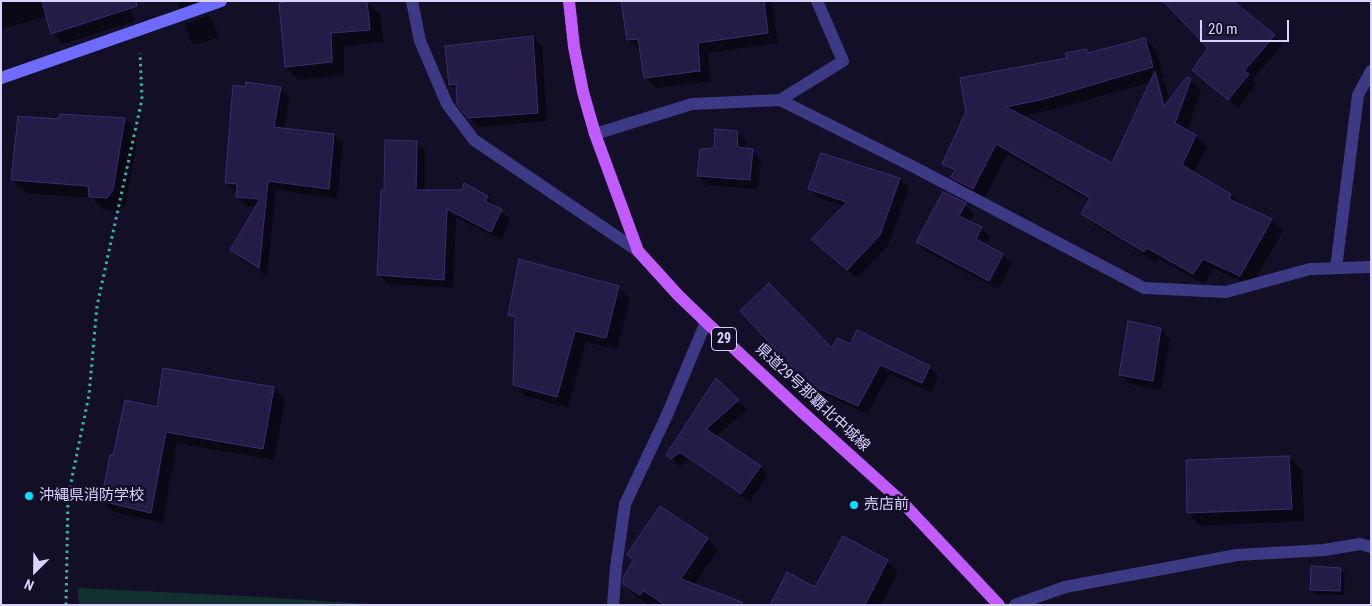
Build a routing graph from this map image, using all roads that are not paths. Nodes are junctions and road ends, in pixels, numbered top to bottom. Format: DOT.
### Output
graph roads {
  1 [pos="222,1"];
  2 [pos="412,1"];
  3 [pos="570,1"];
  4 [pos="817,1"];
  5 [pos="1371,71"];
  6 [pos="1,78"];
  7 [pos="780,100"];
  8 [pos="595,134"];
  9 [pos="638,251"];
  10 [pos="1371,267"];
  11 [pos="1336,268"];
  12 [pos="706,322"];
  13 [pos="1371,547"];
  14 [pos="613,605"];
  15 [pos="999,605"];
  16 [pos="1015,605"];
  1 -- 6 [label="street"];
  2 -- 9 [label="street"];
  3 -- 8 [label="main road, 県道29号那覇北中城線 / 29"];
  4 -- 7 [label="street"];
  5 -- 11 [label="street"];
  7 -- 8 [label="street"];
  7 -- 11 [label="street"];
  8 -- 9 [label="main road, 県道29号那覇北中城線 / 29"];
  9 -- 12 [label="main road, 県道29号那覇北中城線 / 29"];
  10 -- 11 [label="street"];
  12 -- 14 [label="street"];
  12 -- 15 [label="main road, 県道29号那覇北中城線 / 29"];
  13 -- 16 [label="street"];
}
